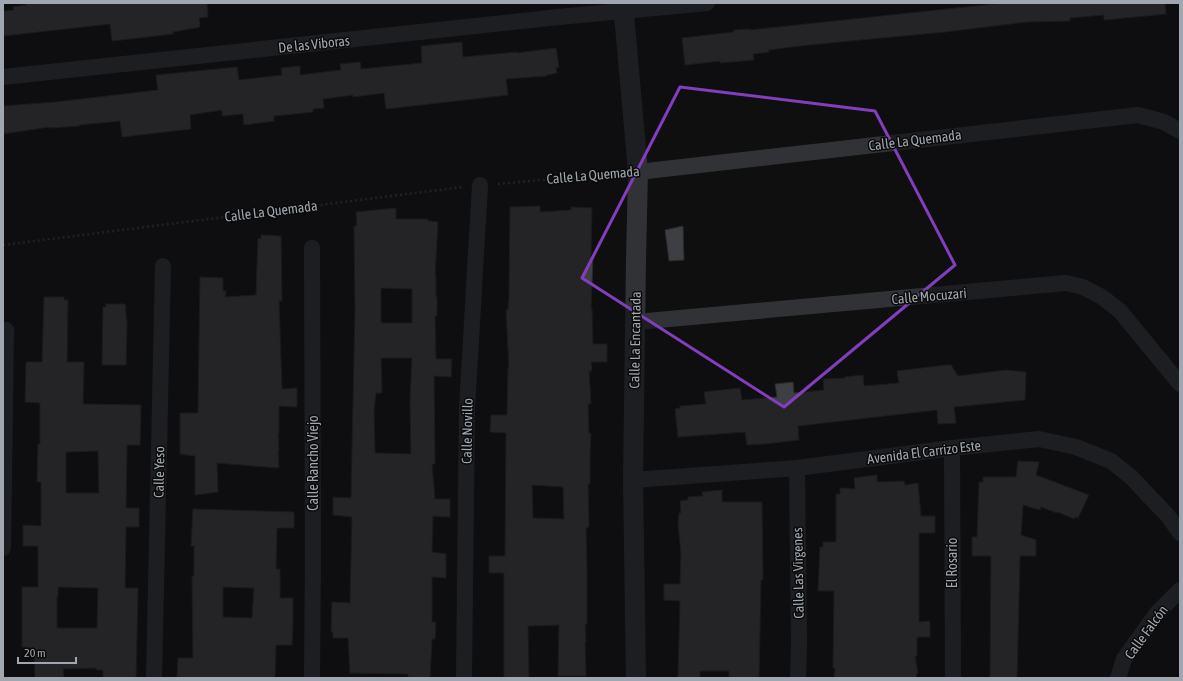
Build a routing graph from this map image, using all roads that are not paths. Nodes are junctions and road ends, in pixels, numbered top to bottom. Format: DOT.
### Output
graph roads {
  1 [pos="706,3"];
  2 [pos="624,6"];
  3 [pos="3,77"];
  4 [pos="1180,131"];
  5 [pos="638,172"];
  6 [pos="480,185"];
  7 [pos="312,248"];
  8 [pos="163,266"];
  9 [pos="636,322"];
  10 [pos="6,330"];
  11 [pos="1180,384"];
  12 [pos="952,448"];
  13 [pos="797,468"];
  14 [pos="634,480"];
  15 [pos="1180,533"];
  16 [pos="3,548"];
  17 [pos="1180,590"];
  18 [pos="154,678"];
  19 [pos="312,678"];
  20 [pos="464,678"];
  21 [pos="636,678"];
  22 [pos="798,678"];
  23 [pos="953,678"];
  24 [pos="1118,678"];
  1 -- 2 [label="street, De las Viboras"];
  2 -- 3 [label="street, De las Viboras"];
  2 -- 5 [label="street, Calle La Encantada"];
  4 -- 5 [label="street, Calle La Quemada"];
  5 -- 9 [label="street, Calle La Encantada"];
  6 -- 20 [label="street, Calle Novillo"];
  7 -- 19 [label="street, Calle Rancho Viejo"];
  8 -- 18 [label="street, Calle Yeso"];
  9 -- 11 [label="street, Calle Mocuzari"];
  9 -- 14 [label="street, Calle La Encantada"];
  10 -- 16 [label="street"];
  12 -- 13 [label="street, Avenida El Carrizo Este"];
  12 -- 15 [label="street, Avenida El Carrizo Este"];
  12 -- 23 [label="street, El Rosario"];
  13 -- 14 [label="street, Avenida El Carrizo Este"];
  13 -- 22 [label="street, Calle Las Virgenes"];
  14 -- 21 [label="street, Calle La Encantada"];
  17 -- 24 [label="street, Calle Falcón"];
}
